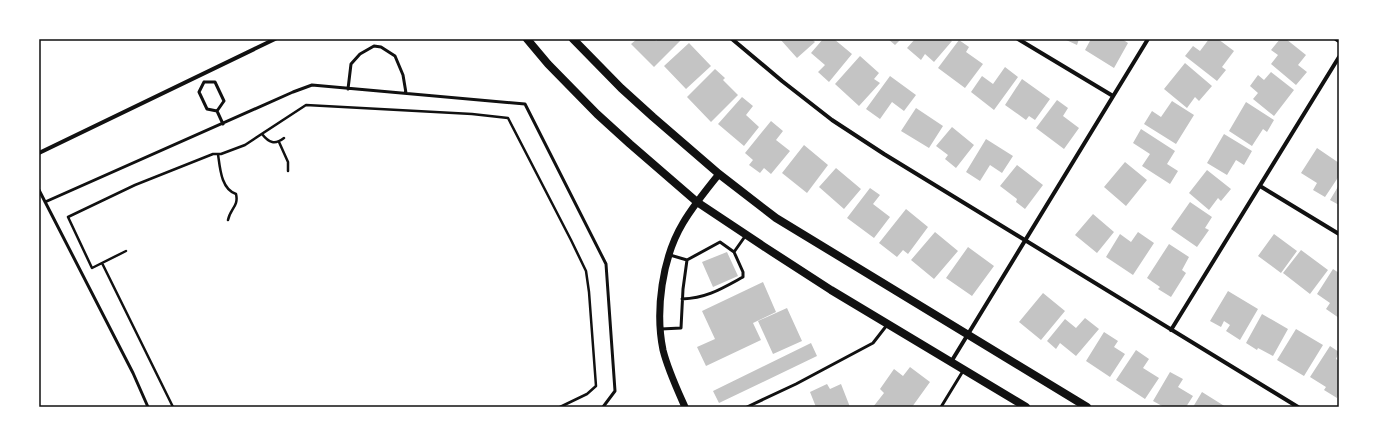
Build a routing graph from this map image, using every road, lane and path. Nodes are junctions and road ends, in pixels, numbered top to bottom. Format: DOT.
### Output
graph roads {
  1 [pos="275,39"];
  2 [pos="527,39"];
  3 [pos="573,39"];
  4 [pos="732,39"];
  5 [pos="1018,39"];
  6 [pos="1148,39"];
  7 [pos="1336,39"];
  8 [pos="1339,41"];
  9 [pos="1339,57"];
  10 [pos="201,75"];
  11 [pos="204,82"];
  12 [pos="348,88"];
  13 [pos="406,93"];
  14 [pos="1113,96"];
  15 [pos="217,111"];
  16 [pos="223,124"];
  17 [pos="262,134"];
  18 [pos="284,138"];
  19 [pos="279,142"];
  20 [pos="39,153"];
  21 [pos="218,154"];
  22 [pos="288,171"];
  23 [pos="719,174"];
  24 [pos="1260,186"];
  25 [pos="39,190"];
  26 [pos="45,202"];
  27 [pos="697,202"];
  28 [pos="228,220"];
  29 [pos="1339,234"];
  30 [pos="746,235"];
  31 [pos="1025,240"];
  32 [pos="126,251"];
  33 [pos="734,252"];
  34 [pos="670,255"];
  35 [pos="687,260"];
  36 [pos="102,264"];
  37 [pos="682,299"];
  38 [pos="887,324"];
  39 [pos="661,329"];
  40 [pos="1171,330"];
  41 [pos="967,334"];
  42 [pos="951,362"];
  43 [pos="964,370"];
  44 [pos="148,407"];
  45 [pos="172,407"];
  46 [pos="560,407"];
  47 [pos="603,407"];
  48 [pos="685,407"];
  49 [pos="747,407"];
  50 [pos="940,407"];
  51 [pos="1026,407"];
  52 [pos="1087,407"];
  53 [pos="1298,407"];
  1 -- 10 [label="street"];
  2 -- 27 [label="main road"];
  3 -- 23 [label="main road"];
  4 -- 31 [label="street"];
  5 -- 14 [label="street"];
  6 -- 14 [label="street"];
  7 -- 8 [label="street"];
  9 -- 24 [label="street"];
  10 -- 11 [label="lane"];
  10 -- 20 [label="street"];
  11 -- 15 [label="lane"];
  11 -- 15 [label="lane"];
  12 -- 13 [label="lane"];
  12 -- 13 [label="lane"];
  12 -- 16 [label="lane"];
  13 -- 47 [label="lane"];
  14 -- 31 [label="street"];
  15 -- 16 [label="lane"];
  16 -- 26 [label="lane"];
  17 -- 19 [label="path"];
  17 -- 21 [label="path"];
  17 -- 46 [label="path"];
  18 -- 19 [label="path"];
  19 -- 22 [label="path"];
  21 -- 28 [label="path"];
  21 -- 36 [label="path"];
  23 -- 27 [label="street"];
  23 -- 41 [label="main road"];
  24 -- 29 [label="street"];
  24 -- 40 [label="street"];
  25 -- 26 [label="lane"];
  26 -- 44 [label="lane"];
  27 -- 30 [label="main road"];
  27 -- 34 [label="street"];
  30 -- 33 [label="lane"];
  30 -- 38 [label="main road"];
  31 -- 40 [label="street"];
  31 -- 41 [label="street"];
  32 -- 36 [label="path"];
  33 -- 35 [label="lane"];
  33 -- 37 [label="lane"];
  34 -- 35 [label="lane"];
  34 -- 39 [label="street"];
  35 -- 37 [label="lane"];
  36 -- 45 [label="path"];
  37 -- 39 [label="lane"];
  38 -- 42 [label="main road"];
  38 -- 49 [label="lane"];
  39 -- 48 [label="street"];
  40 -- 53 [label="street"];
  41 -- 42 [label="street"];
  41 -- 52 [label="main road"];
  42 -- 43 [label="main road"];
  43 -- 50 [label="lane"];
  43 -- 51 [label="main road"];
}
